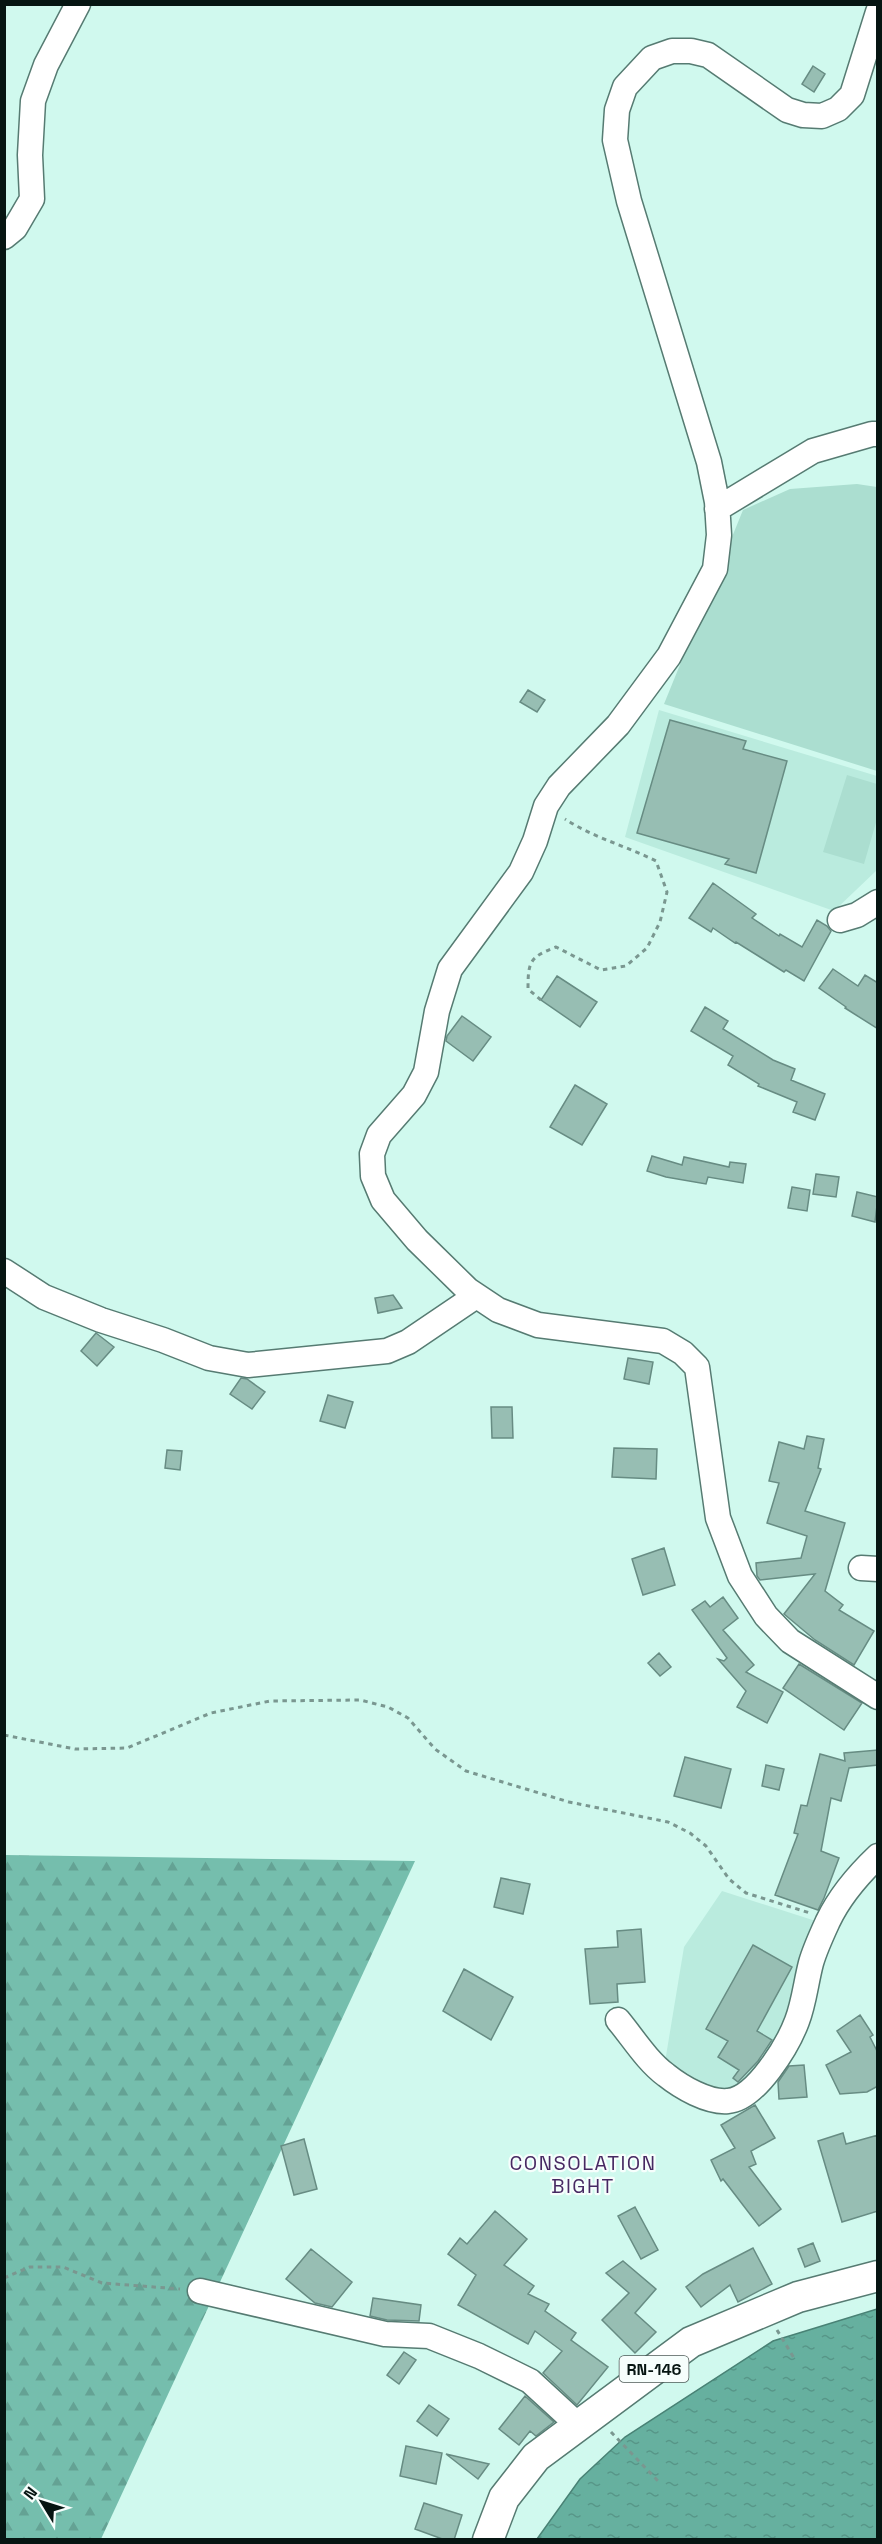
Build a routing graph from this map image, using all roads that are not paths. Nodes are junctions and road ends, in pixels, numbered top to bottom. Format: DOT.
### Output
graph roads {
  1 [pos="78,4"];
  2 [pos="878,12"];
  3 [pos="4,237"];
  4 [pos="878,434"];
  5 [pos="717,508"];
  6 [pos="878,902"];
  7 [pos="840,920"];
  8 [pos="4,1271"];
  9 [pos="476,1296"];
  10 [pos="878,1697"];
  11 [pos="878,1856"];
  12 [pos="618,2020"];
  13 [pos="878,2276"];
  14 [pos="200,2290"];
  15 [pos="579,2426"];
  16 [pos="488,2540"];
  1 -- 3 [label="street"];
  2 -- 5 [label="street"];
  4 -- 5 [label="street"];
  5 -- 9 [label="street"];
  6 -- 7 [label="street"];
  8 -- 9 [label="street"];
  9 -- 10 [label="street"];
  11 -- 12 [label="street"];
  13 -- 15 [label="main road, RN-146"];
  14 -- 15 [label="street"];
  15 -- 16 [label="main road, RN-146"];
}
